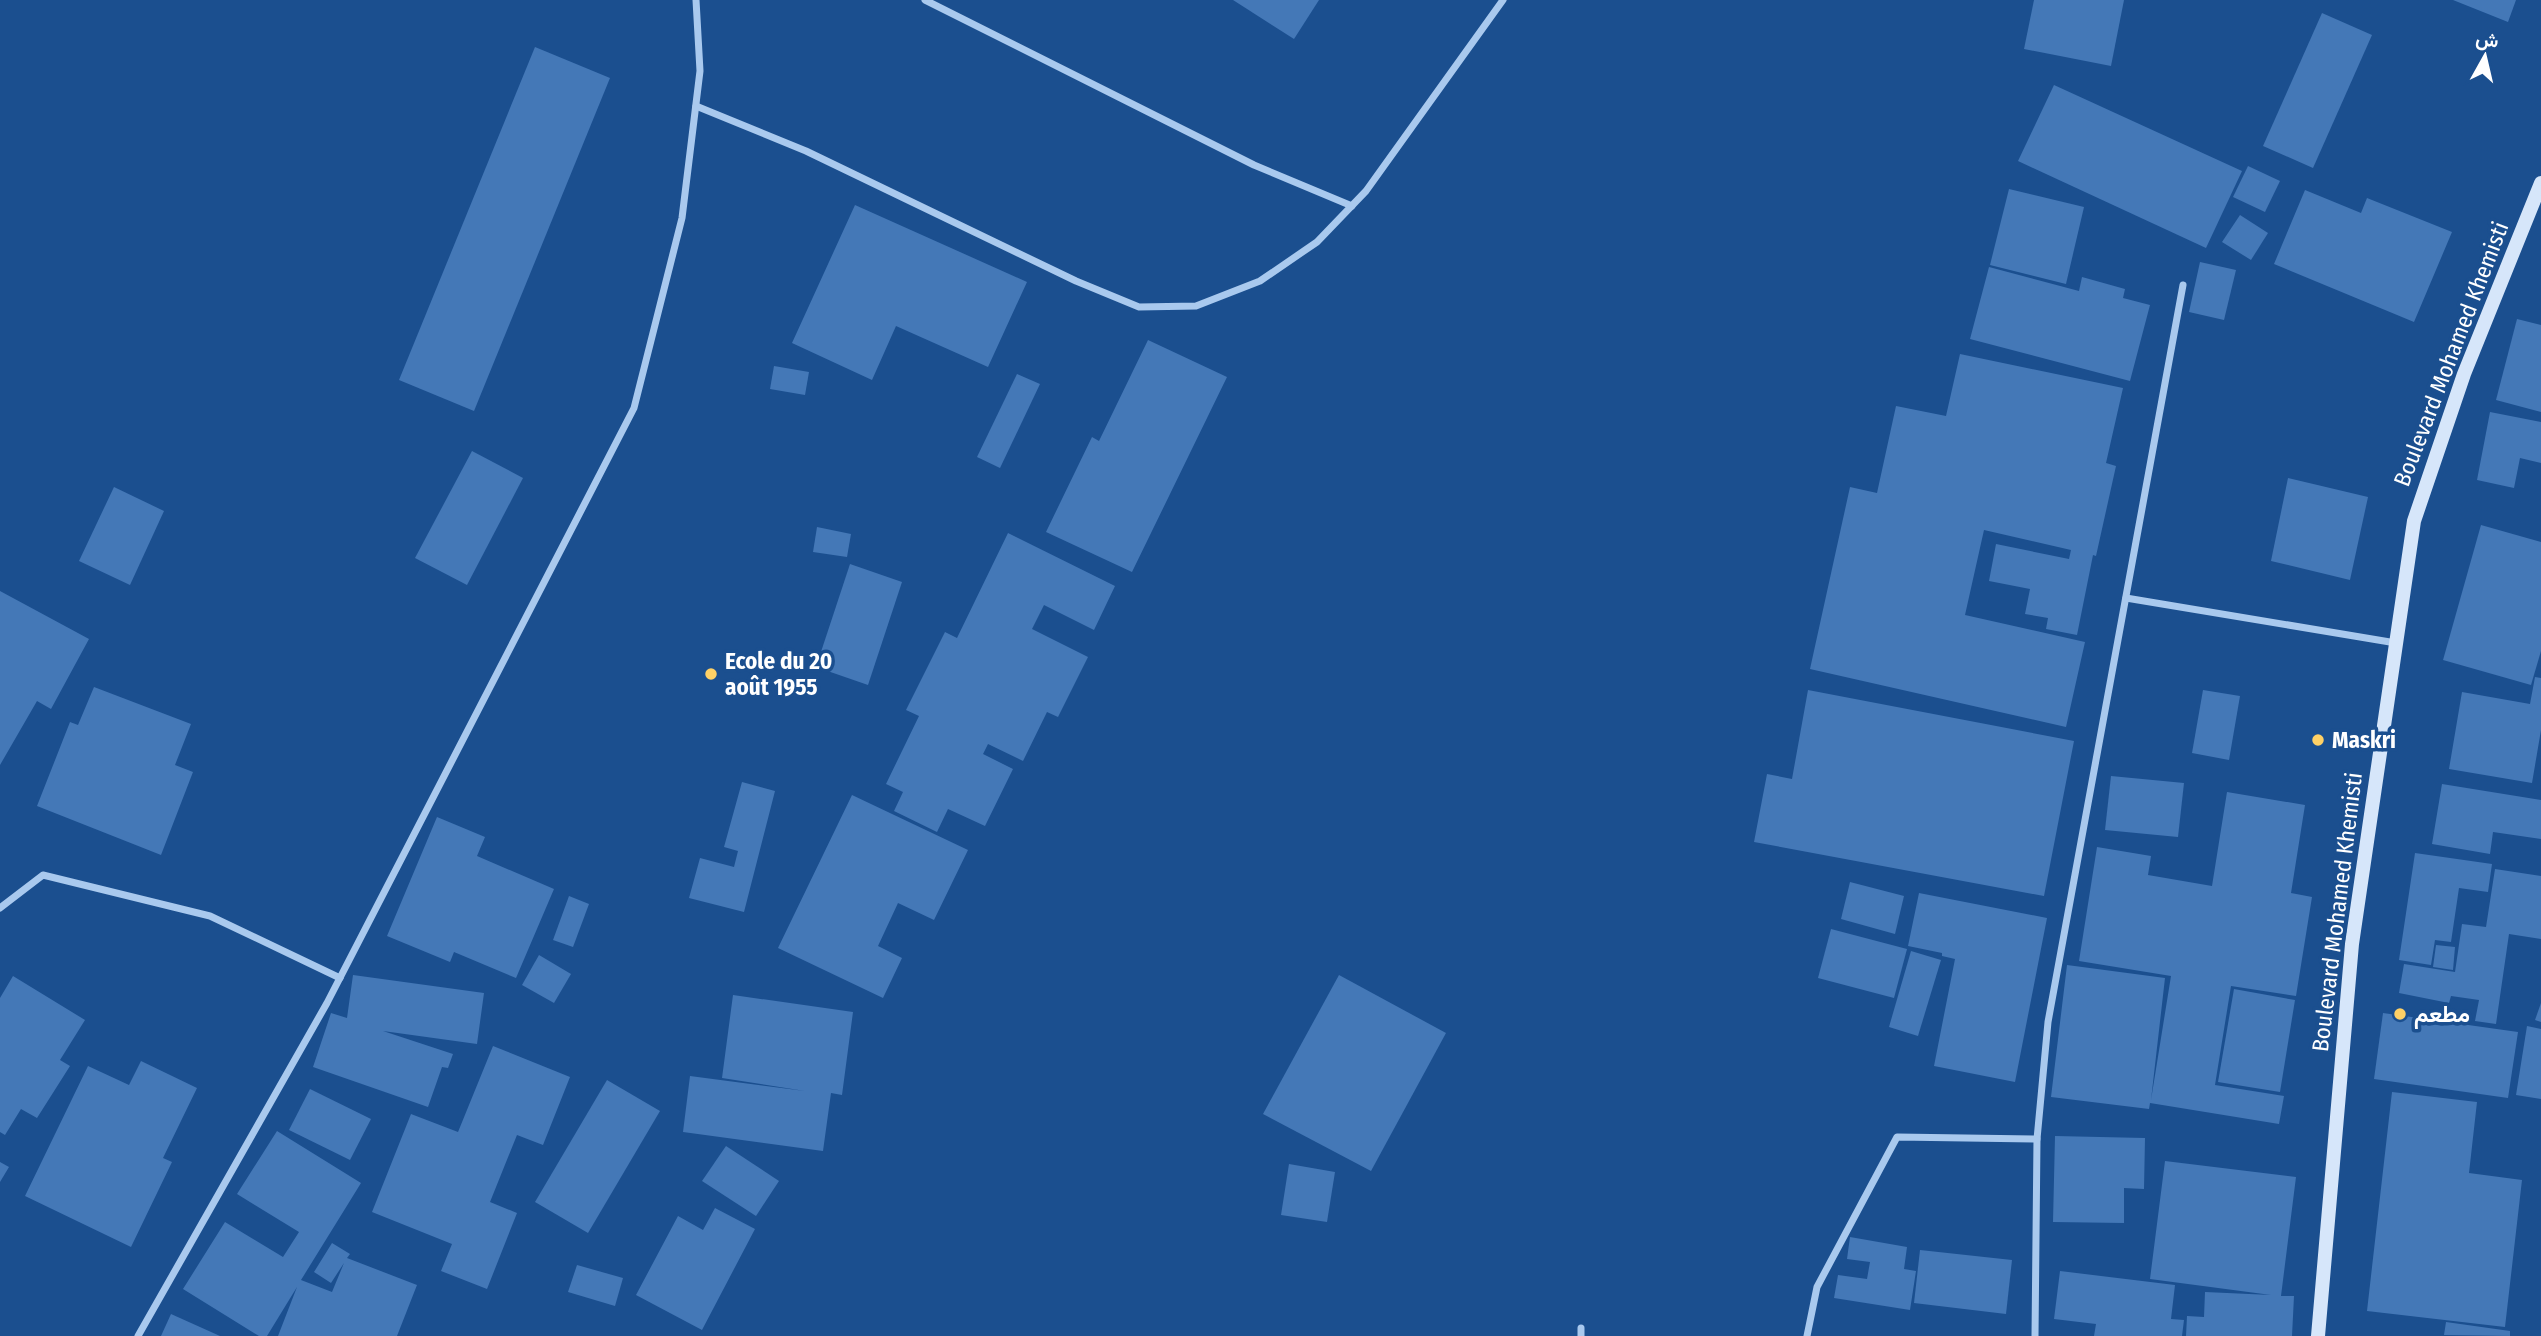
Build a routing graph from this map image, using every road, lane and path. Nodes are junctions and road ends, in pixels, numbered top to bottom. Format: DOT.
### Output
graph roads {
  1 [pos="696,0"];
  2 [pos="925,0"];
  3 [pos="1503,0"];
  4 [pos="696,106"];
  5 [pos="2541,183"];
  6 [pos="1352,206"];
  7 [pos="2183,285"];
  8 [pos="2126,598"];
  9 [pos="2396,643"];
  10 [pos="0,908"];
  11 [pos="340,978"];
  12 [pos="2037,1139"];
  13 [pos="138,1336"];
  14 [pos="1807,1336"];
  15 [pos="2035,1336"];
  16 [pos="2318,1336"];
  1 -- 4 [label="street"];
  2 -- 6 [label="street"];
  3 -- 6 [label="street"];
  4 -- 6 [label="street"];
  4 -- 11 [label="street"];
  5 -- 9 [label="main road, Boulevard Mohamed Khemisti"];
  7 -- 8 [label="street"];
  8 -- 9 [label="street"];
  8 -- 12 [label="street"];
  9 -- 16 [label="main road, Boulevard Mohamed Khemisti"];
  10 -- 11 [label="street"];
  11 -- 13 [label="street"];
  12 -- 14 [label="street"];
  12 -- 15 [label="street"];
}
